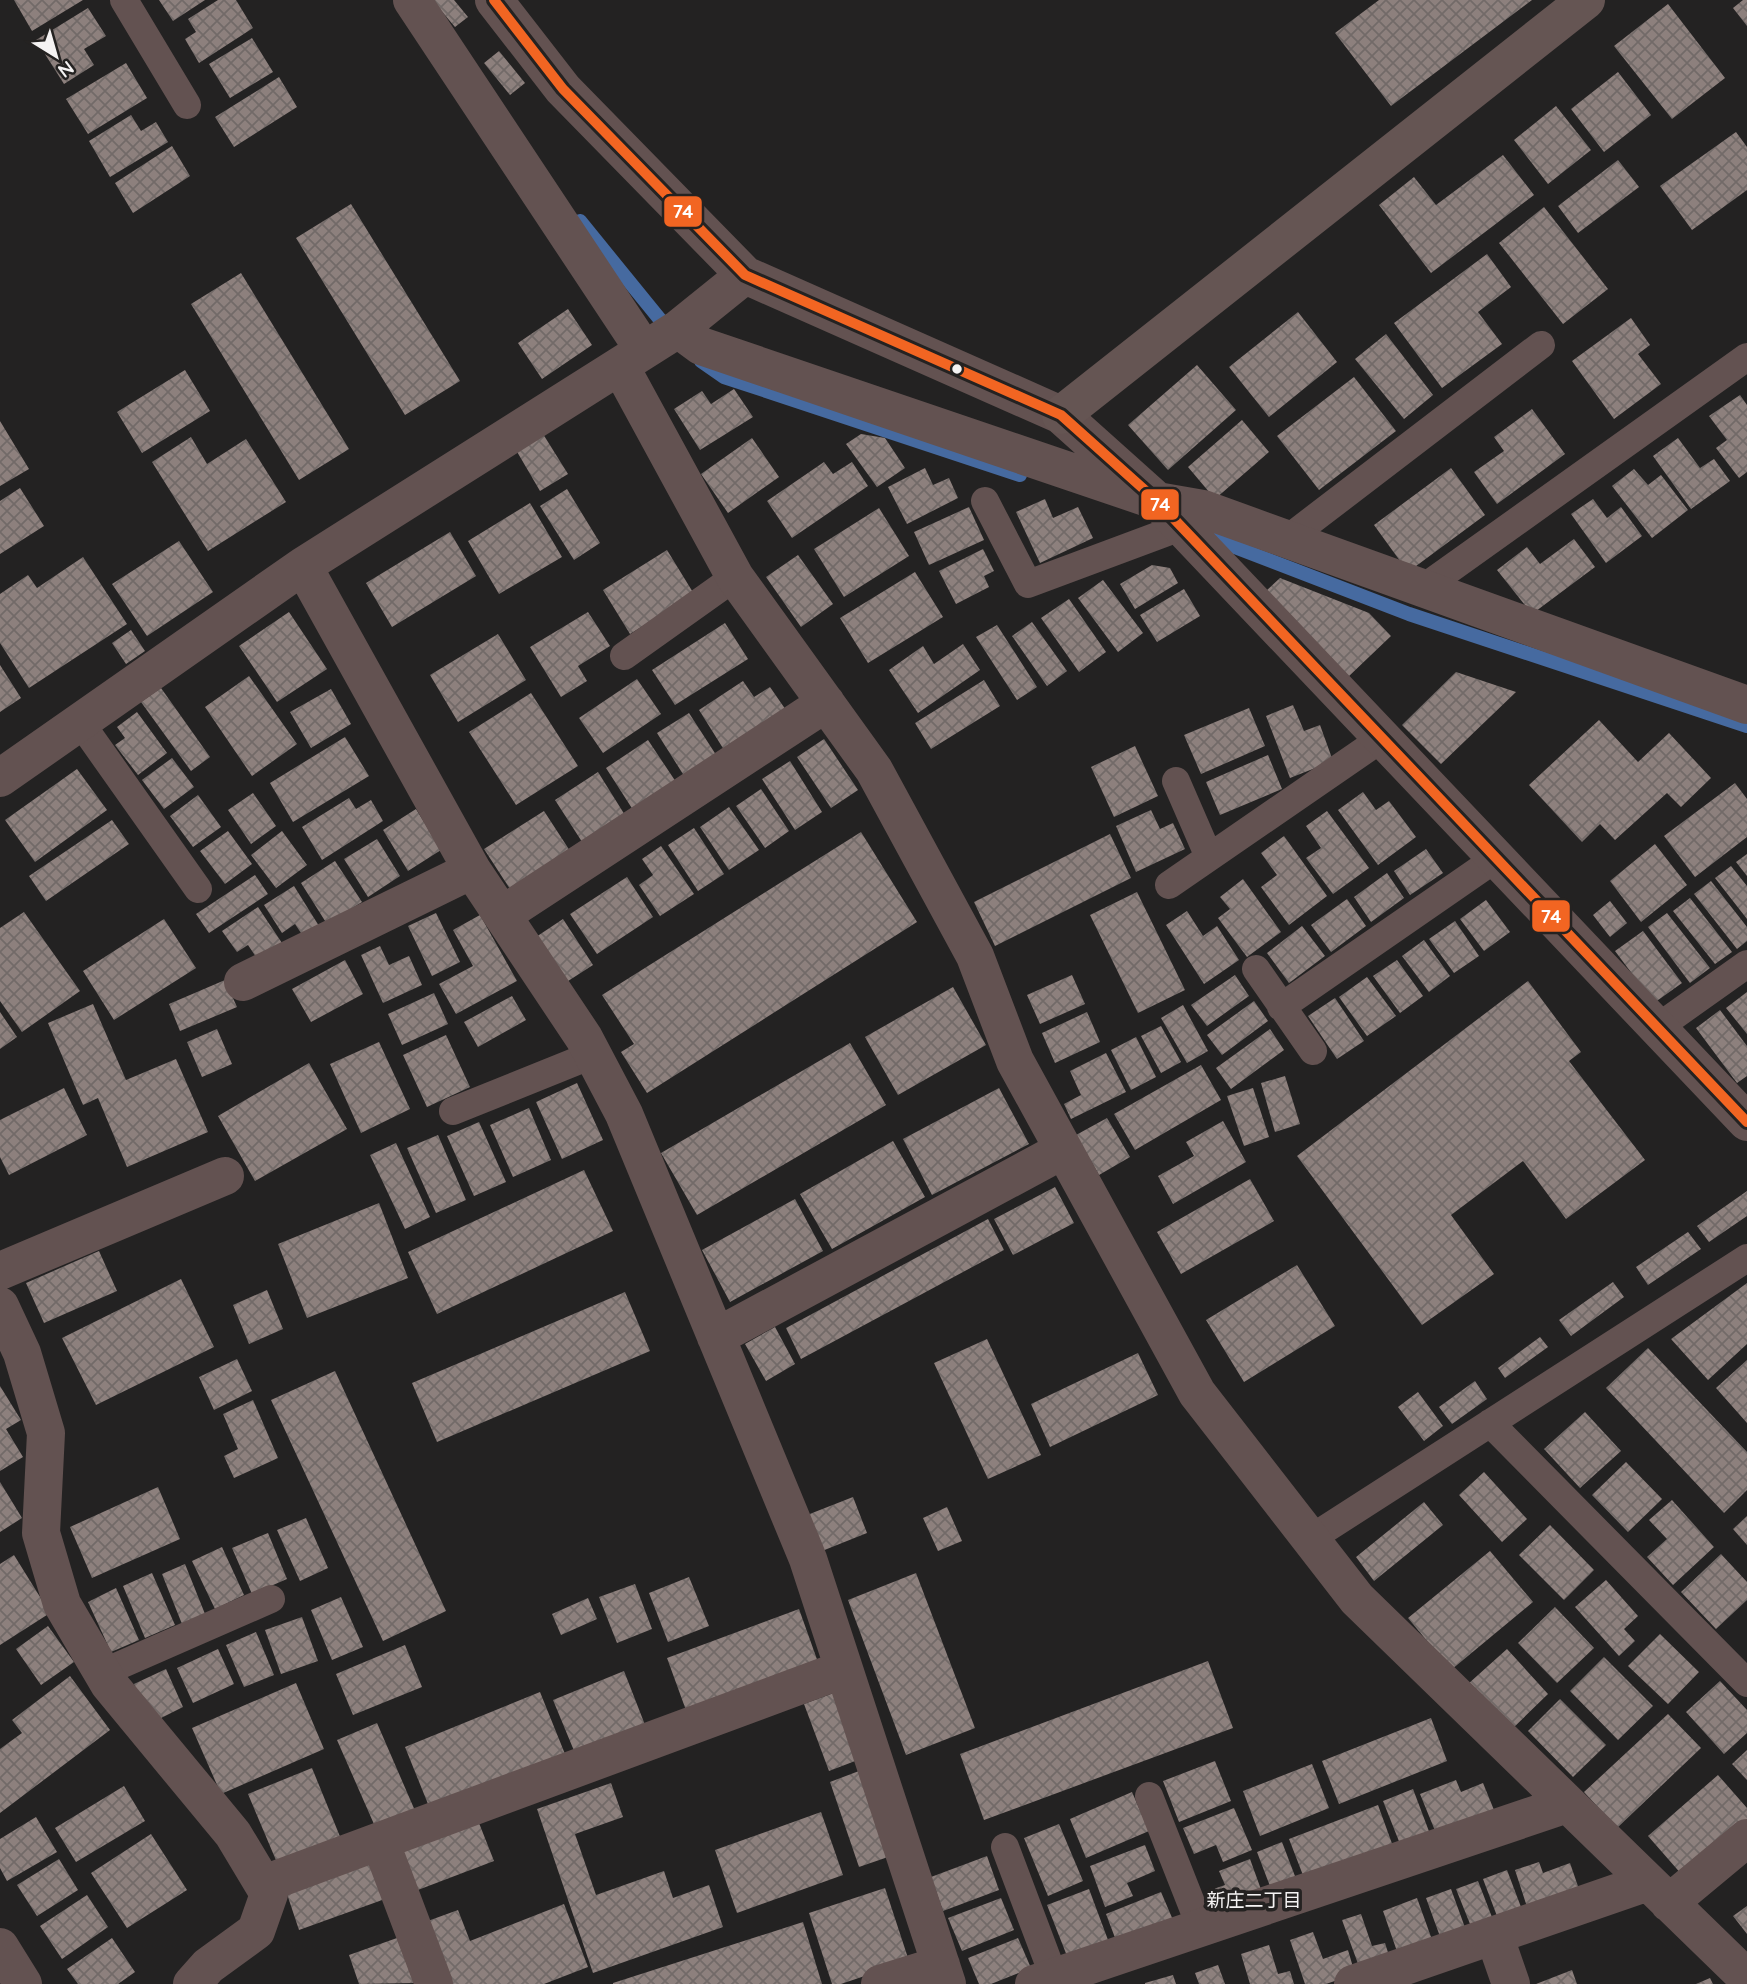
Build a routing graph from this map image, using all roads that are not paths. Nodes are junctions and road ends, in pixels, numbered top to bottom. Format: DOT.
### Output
graph roads {
  1 [pos="124,0"];
  2 [pos="412,0"];
  3 [pos="494,0"];
  4 [pos="1586,0"];
  5 [pos="187,105"];
  6 [pos="745,275"];
  7 [pos="678,329"];
  8 [pos="1541,345"];
  9 [pos="1747,357"];
  10 [pos="632,358"];
  11 [pos="1061,415"];
  12 [pos="985,501"];
  13 [pos="1169,514"];
  14 [pos="1286,540"];
  15 [pos="303,566"];
  16 [pos="735,577"];
  17 [pos="1422,589"];
  18 [pos="624,656"];
  19 [pos="826,703"];
  20 [pos="1747,705"];
  21 [pos="80,722"];
  22 [pos="1381,739"];
  23 [pos="0,778"];
  24 [pos="1176,780"];
  25 [pos="1209,857"];
  26 [pos="1494,859"];
  27 [pos="472,870"];
  28 [pos="1169,884"];
  29 [pos="198,889"];
  30 [pos="502,915"];
  31 [pos="1747,964"];
  32 [pos="1255,969"];
  33 [pos="243,982"];
  34 [pos="1281,1007"];
  35 [pos="1657,1028"];
  36 [pos="1313,1051"];
  37 [pos="592,1055"];
  38 [pos="453,1111"];
  39 [pos="1747,1122"];
  40 [pos="1063,1150"];
  41 [pos="225,1176"];
  42 [pos="1747,1258"];
  43 [pos="0,1271"];
  44 [pos="0,1306"];
  45 [pos="716,1337"];
  46 [pos="1490,1423"];
  47 [pos="1310,1539"];
  48 [pos="271,1599"];
  49 [pos="844,1669"];
  50 [pos="102,1673"];
  51 [pos="1747,1683"];
  52 [pos="1149,1796"];
  53 [pos="1567,1804"];
  54 [pos="1747,1838"];
  55 [pos="380,1841"];
  56 [pos="1005,1847"];
  57 [pos="264,1884"];
  58 [pos="1659,1893"];
  59 [pos="1201,1928"];
  60 [pos="1494,1935"];
  61 [pos="0,1947"];
  62 [pos="944,1974"];
  63 [pos="1747,1978"];
  64 [pos="1044,1981"];
  65 [pos="1364,1982"];
  66 [pos="23,1984"];
  67 [pos="192,1984"];
  68 [pos="434,1984"];
  69 [pos="880,1984"];
  70 [pos="1511,1984"];
  1 -- 5 [label="lane"];
  2 -- 10 [label="street"];
  3 -- 6 [label="street"];
  4 -- 11 [label="street"];
  6 -- 7 [label="street"];
  6 -- 11 [label="street"];
  7 -- 10 [label="street"];
  7 -- 13 [label="street"];
  8 -- 14 [label="lane"];
  9 -- 17 [label="lane"];
  10 -- 15 [label="street"];
  10 -- 16 [label="street"];
  11 -- 13 [label="street"];
  12 -- 13 [label="lane"];
  13 -- 14 [label="street"];
  13 -- 22 [label="street"];
  14 -- 17 [label="street"];
  15 -- 21 [label="street"];
  15 -- 27 [label="street"];
  16 -- 18 [label="lane"];
  16 -- 19 [label="street"];
  17 -- 20 [label="street"];
  19 -- 30 [label="street"];
  19 -- 40 [label="street"];
  21 -- 23 [label="street"];
  21 -- 29 [label="lane"];
  22 -- 25 [label="lane"];
  22 -- 26 [label="street"];
  24 -- 25 [label="lane"];
  25 -- 28 [label="lane"];
  26 -- 34 [label="lane"];
  26 -- 35 [label="street"];
  27 -- 30 [label="street"];
  27 -- 33 [label="street"];
  30 -- 37 [label="street"];
  31 -- 35 [label="lane"];
  32 -- 34 [label="lane"];
  34 -- 36 [label="lane"];
  35 -- 39 [label="street"];
  37 -- 38 [label="lane"];
  37 -- 45 [label="street"];
  40 -- 45 [label="street"];
  40 -- 47 [label="street"];
  41 -- 43 [label="street"];
  42 -- 46 [label="lane"];
  44 -- 50 [label="street"];
  45 -- 49 [label="street"];
  46 -- 47 [label="lane"];
  46 -- 51 [label="lane"];
  47 -- 53 [label="street"];
  48 -- 50 [label="lane"];
  49 -- 55 [label="street"];
  49 -- 62 [label="street"];
  50 -- 57 [label="street"];
  52 -- 59 [label="lane"];
  53 -- 58 [label="street"];
  53 -- 59 [label="street"];
  54 -- 58 [label="street"];
  55 -- 57 [label="street"];
  55 -- 68 [label="street"];
  56 -- 64 [label="lane"];
  57 -- 67 [label="street"];
  58 -- 60 [label="street"];
  58 -- 63 [label="street"];
  59 -- 64 [label="street"];
  60 -- 65 [label="street"];
  60 -- 70 [label="street"];
  61 -- 66 [label="street"];
  62 -- 69 [label="street"];
}
